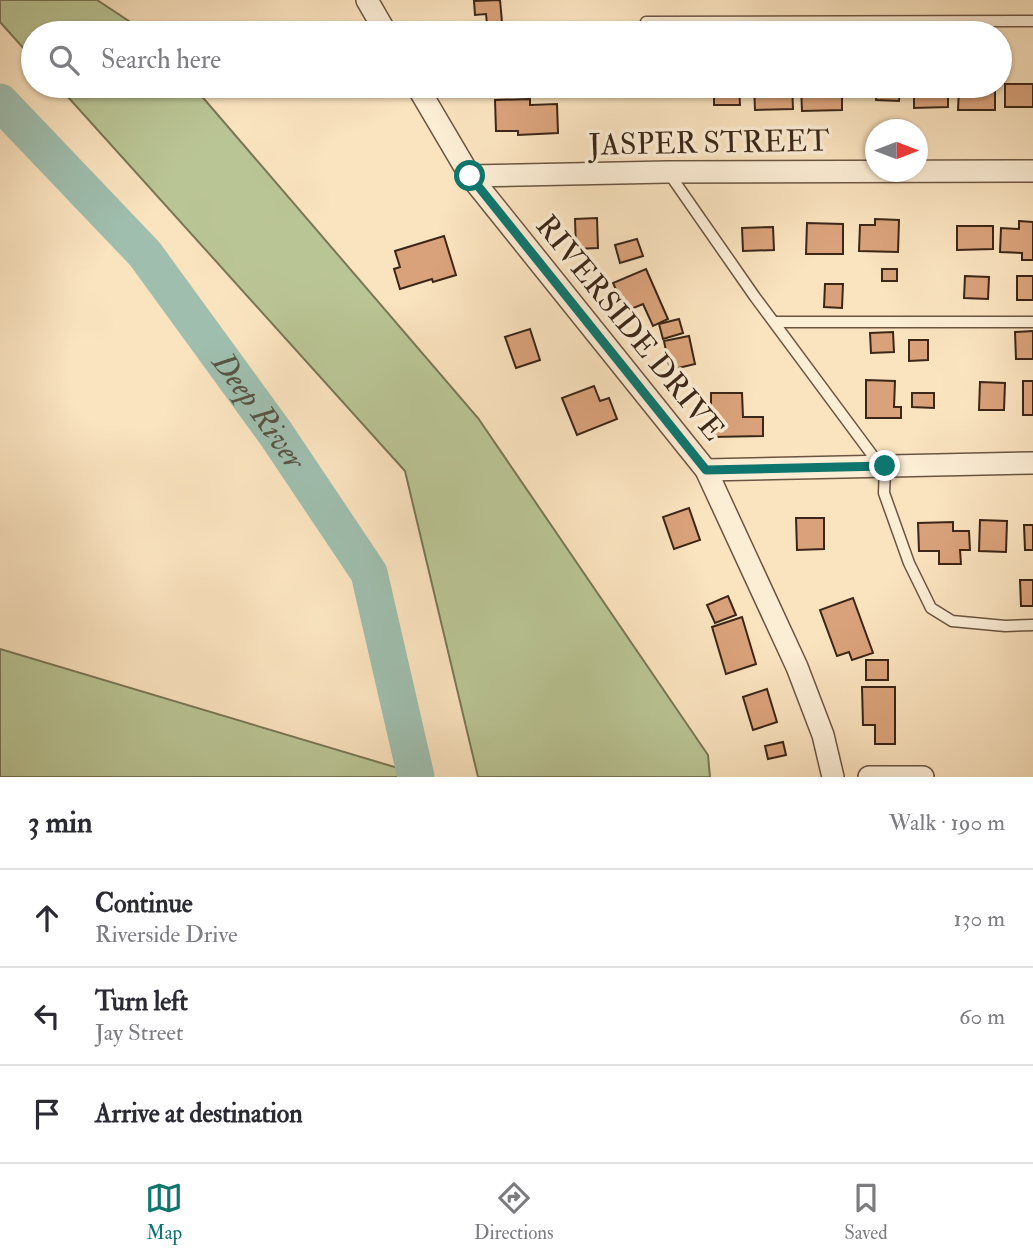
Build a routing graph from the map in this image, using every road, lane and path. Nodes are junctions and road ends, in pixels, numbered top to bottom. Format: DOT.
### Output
graph roads {
  1 [pos="367,0"];
  2 [pos="379,21"];
  3 [pos="1012,21"];
  4 [pos="1033,21"];
  5 [pos="424,98"];
  6 [pos="668,172"];
  7 [pos="1033,172"];
  8 [pos="470,176"];
  9 [pos="1033,321"];
  10 [pos="774,322"];
  11 [pos="1033,463"];
  12 [pos="885,466"];
  13 [pos="706,470"];
  14 [pos="1033,625"];
  15 [pos="833,777"];
  16 [pos="869,777"];
  17 [pos="923,777"];
  1 -- 2 [label="street"];
  3 -- 4 [label="lane"];
  5 -- 8 [label="street, RIVERSIDE DRIVE"];
  6 -- 7 [label="street, JASPER STREET"];
  6 -- 8 [label="street, JASPER STREET"];
  6 -- 10 [label="lane"];
  8 -- 13 [label="street, RIVERSIDE DRIVE"];
  9 -- 10 [label="lane"];
  10 -- 12 [label="lane"];
  11 -- 12 [label="street"];
  12 -- 13 [label="street"];
  12 -- 14 [label="lane"];
  13 -- 15 [label="street, RIVERSIDE DRIVE"];
  16 -- 17 [label="street"];
}
